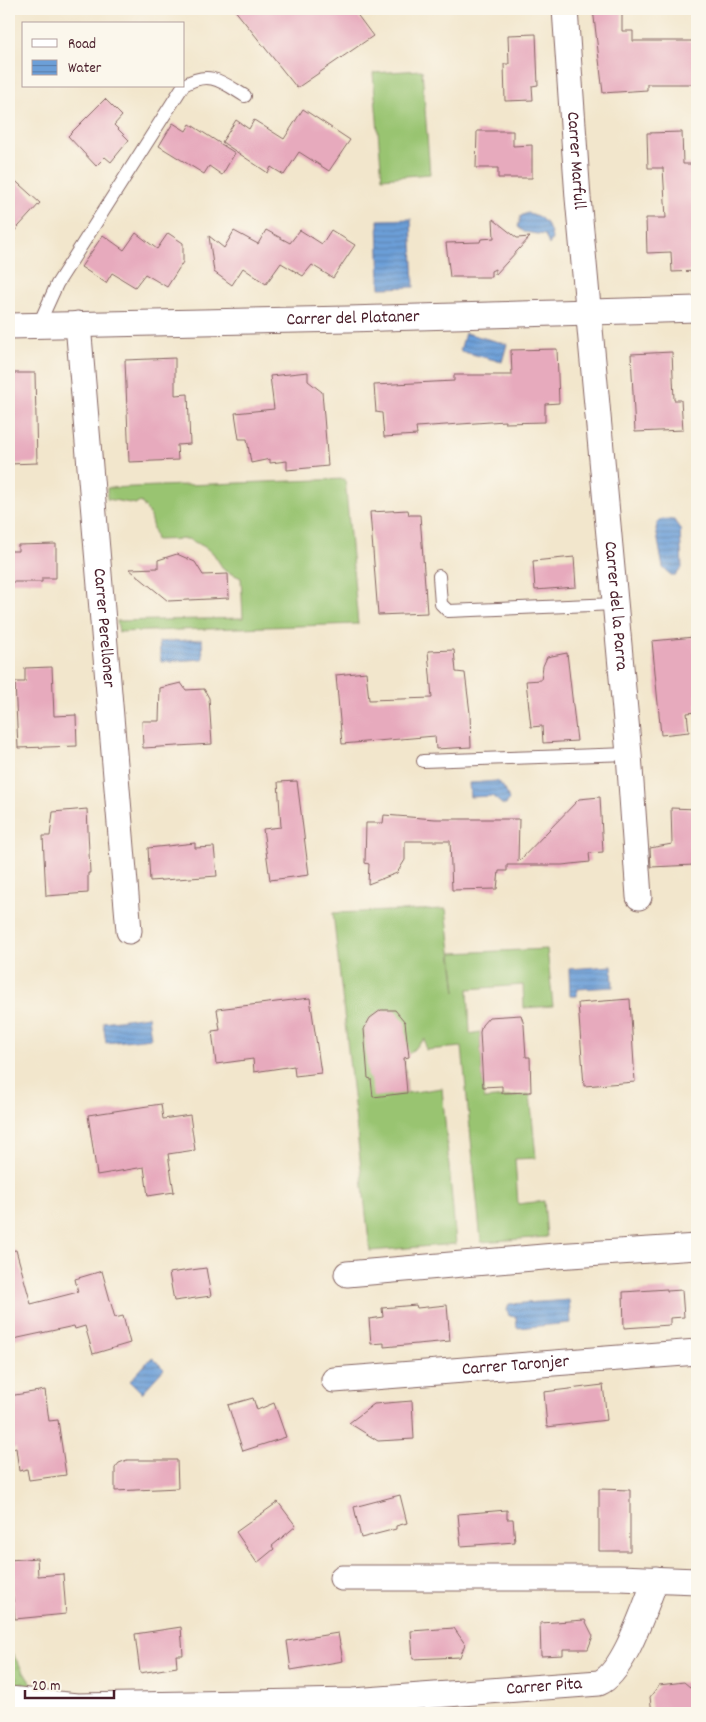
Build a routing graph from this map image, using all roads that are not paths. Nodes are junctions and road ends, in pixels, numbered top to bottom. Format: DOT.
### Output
graph roads {
  1 [pos="565,9"];
  2 [pos="185,85"];
  3 [pos="182,88"];
  4 [pos="245,96"];
  5 [pos="697,309"];
  6 [pos="589,314"];
  7 [pos="78,324"];
  8 [pos="9,326"];
  9 [pos="38,326"];
  10 [pos="439,576"];
  11 [pos="615,604"];
  12 [pos="629,754"];
  13 [pos="423,761"];
  14 [pos="639,897"];
  15 [pos="129,931"];
  16 [pos="697,1247"];
  17 [pos="347,1274"];
  18 [pos="697,1352"];
  19 [pos="334,1380"];
  20 [pos="342,1578"];
  21 [pos="656,1580"];
  22 [pos="697,1581"];
  23 [pos="9,1699"];
  1 -- 6 [label="street, Carrer Marfull"];
  2 -- 4 [label="lane"];
  3 -- 9 [label="lane"];
  5 -- 6 [label="street, Carrer del Plataner"];
  6 -- 7 [label="street, Carrer del Plataner"];
  6 -- 11 [label="street, Carrer del la Parra"];
  7 -- 9 [label="street, Carrer del Plataner"];
  7 -- 15 [label="street, Carrer Perelloner"];
  8 -- 9 [label="street, Carrer del Plataner"];
  10 -- 11 [label="lane"];
  11 -- 12 [label="street, Carrer del la Parra"];
  12 -- 13 [label="lane"];
  12 -- 14 [label="street, Carrer del la Parra"];
  16 -- 17 [label="street"];
  18 -- 19 [label="street, Carrer Taronjer"];
  20 -- 21 [label="street"];
  21 -- 22 [label="street"];
  21 -- 23 [label="street, Carrer Pita"];
}
